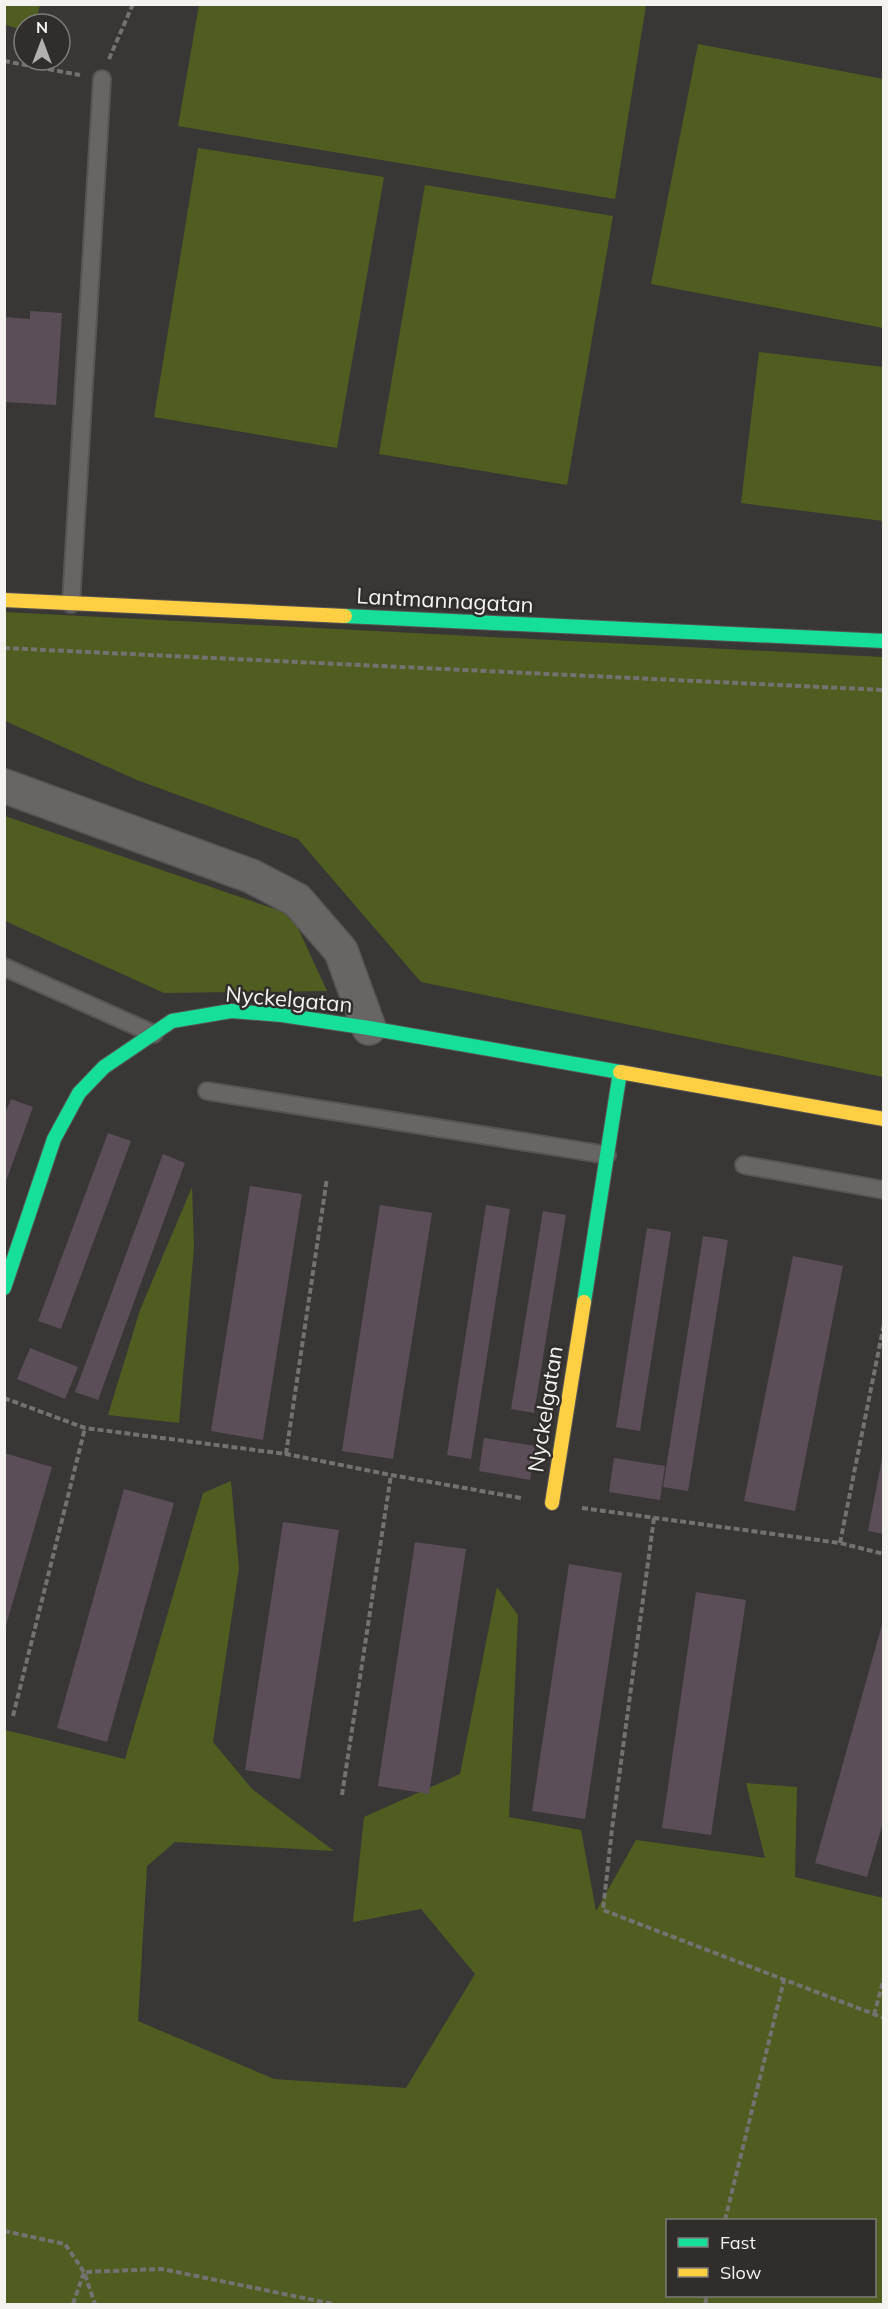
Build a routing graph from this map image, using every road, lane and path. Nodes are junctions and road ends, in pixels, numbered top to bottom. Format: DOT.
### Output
graph roads {
  1 [pos="133,4"];
  2 [pos="4,61"];
  3 [pos="102,79"];
  4 [pos="4,600"];
  5 [pos="71,604"];
  6 [pos="884,641"];
  7 [pos="4,648"];
  8 [pos="884,690"];
  9 [pos="4,786"];
  10 [pos="4,967"];
  11 [pos="369,1028"];
  12 [pos="154,1034"];
  13 [pos="620,1072"];
  14 [pos="207,1091"];
  15 [pos="884,1119"];
  16 [pos="607,1155"];
  17 [pos="744,1165"];
  18 [pos="327,1178"];
  19 [pos="884,1190"];
  20 [pos="4,1288"];
  21 [pos="884,1324"];
  22 [pos="4,1398"];
  23 [pos="85,1428"];
  24 [pos="286,1454"];
  25 [pos="391,1475"];
  26 [pos="552,1503"];
  27 [pos="654,1518"];
  28 [pos="840,1543"];
  29 [pos="884,1554"];
  30 [pos="14,1716"];
  31 [pos="342,1795"];
  32 [pos="884,1978"];
  33 [pos="784,1980"];
  34 [pos="874,2014"];
  35 [pos="884,2018"];
  36 [pos="726,2219"];
  37 [pos="4,2231"];
  38 [pos="84,2272"];
  39 [pos="73,2304"];
  40 [pos="95,2304"];
  41 [pos="333,2304"];
  1 -- 3 [label="path"];
  2 -- 3 [label="path"];
  3 -- 5 [label="lane"];
  4 -- 5 [label="street, Lantmannagatan"];
  5 -- 6 [label="street, Lantmannagatan"];
  7 -- 8 [label="path"];
  9 -- 11 [label="street"];
  10 -- 12 [label="lane"];
  11 -- 12 [label="street, Nyckelgatan"];
  11 -- 13 [label="street, Nyckelgatan"];
  12 -- 20 [label="street, Nyckelgatan"];
  13 -- 15 [label="street, Nyckelgatan"];
  13 -- 16 [label="street, Nyckelgatan"];
  14 -- 16 [label="lane"];
  16 -- 26 [label="street, Nyckelgatan"];
  17 -- 19 [label="lane"];
  18 -- 24 [label="path"];
  21 -- 28 [label="path"];
  22 -- 23 [label="path"];
  23 -- 24 [label="path"];
  23 -- 30 [label="path"];
  24 -- 25 [label="path"];
  25 -- 26 [label="path"];
  25 -- 31 [label="path"];
  26 -- 27 [label="path"];
  27 -- 28 [label="path"];
  27 -- 33 [label="path"];
  28 -- 29 [label="path"];
  32 -- 34 [label="path"];
  33 -- 34 [label="path"];
  33 -- 36 [label="path"];
  34 -- 35 [label="path"];
  37 -- 38 [label="path"];
  38 -- 39 [label="path"];
  38 -- 40 [label="path"];
  38 -- 41 [label="path"];
}
